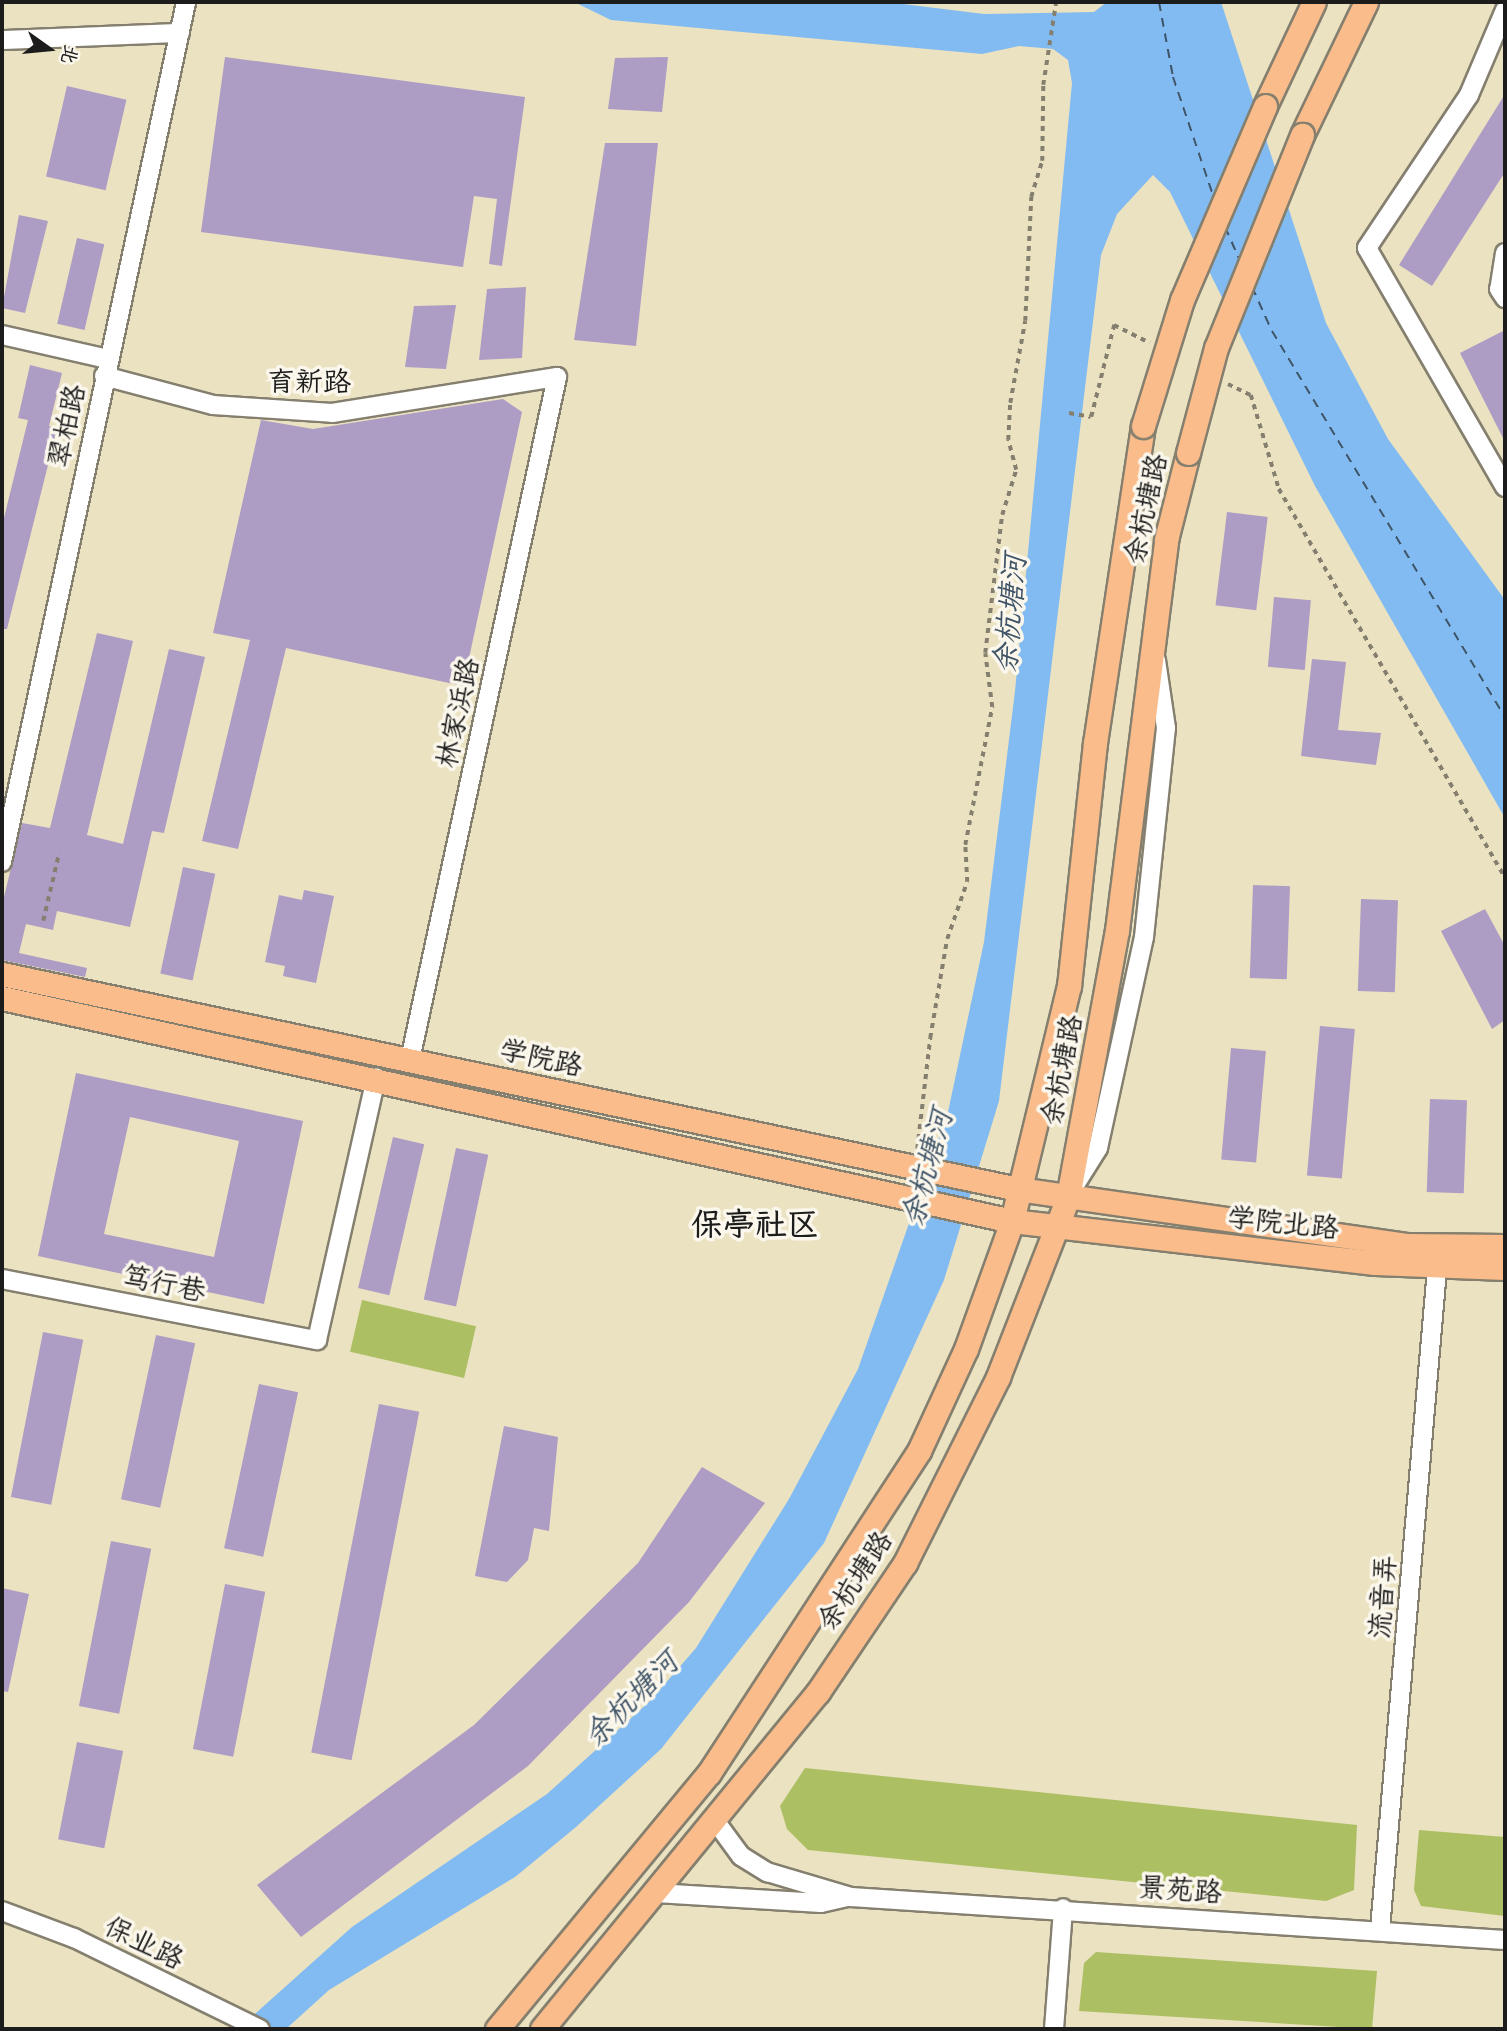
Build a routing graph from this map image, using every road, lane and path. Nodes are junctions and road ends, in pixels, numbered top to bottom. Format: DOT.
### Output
graph roads {
  1 [pos="186,2"];
  2 [pos="1056,2"];
  3 [pos="1314,2"];
  4 [pos="1366,2"];
  5 [pos="1505,10"];
  6 [pos="180,33"];
  7 [pos="2,40"];
  8 [pos="1505,253"];
  9 [pos="1505,298"];
  10 [pos="2,335"];
  11 [pos="1164,350"];
  12 [pos="106,368"];
  13 [pos="557,377"];
  14 [pos="1226,382"];
  15 [pos="1069,413"];
  16 [pos="1505,486"];
  17 [pos="59,853"];
  18 [pos="2,862"];
  19 [pos="1505,877"];
  20 [pos="43,921"];
  21 [pos="2,974"];
  22 [pos="2,998"];
  23 [pos="410,1060"];
  24 [pos="376,1078"];
  25 [pos="919,1168"];
  26 [pos="1018,1189"];
  27 [pos="1068,1197"];
  28 [pos="1012,1222"];
  29 [pos="1056,1228"];
  30 [pos="1505,1245"];
  31 [pos="1505,1268"];
  32 [pos="1437,1269"];
  33 [pos="2,1279"];
  34 [pos="716,1822"];
  35 [pos="656,1893"];
  36 [pos="851,1897"];
  37 [pos="1063,1908"];
  38 [pos="2,1911"];
  39 [pos="1380,1929"];
  40 [pos="1505,1940"];
  41 [pos="260,2029"];
  42 [pos="496,2029"];
  43 [pos="542,2029"];
  44 [pos="1055,2029"];
  1 -- 6 [label="street, 翠柏路"];
  2 -- 25 [label="path"];
  3 -- 26 [label="main road, 余杭塘路, bridge"];
  4 -- 27 [label="main road, 余杭塘路, bridge"];
  5 -- 16 [label="street"];
  6 -- 7 [label="street"];
  6 -- 12 [label="street, 翠柏路"];
  8 -- 9 [label="street"];
  10 -- 12 [label="street, 育新路"];
  11 -- 15 [label="path"];
  12 -- 13 [label="street, 育新路"];
  12 -- 18 [label="street, 翠柏路"];
  13 -- 23 [label="street, 林家浜路"];
  14 -- 19 [label="path"];
  17 -- 20 [label="path"];
  21 -- 23 [label="main road, 学院路"];
  22 -- 24 [label="main road, 学院路"];
  23 -- 25 [label="main road, 学院路"];
  24 -- 28 [label="main road, 学院路"];
  24 -- 33 [label="street, 笃行巷"];
  25 -- 26 [label="main road, 学院路"];
  26 -- 27 [label="main road, 学院路"];
  26 -- 28 [label="main road, 余杭塘路"];
  27 -- 29 [label="main road, 余杭塘路"];
  27 -- 30 [label="main road, 学院北路"];
  28 -- 29 [label="main road, 学院路"];
  28 -- 42 [label="main road, 余杭塘路"];
  29 -- 32 [label="main road, 学院北路"];
  29 -- 34 [label="main road, 余杭塘路"];
  31 -- 32 [label="main road, 学院北路"];
  32 -- 39 [label="street, 流音弄"];
  34 -- 35 [label="main road, 余杭塘路"];
  34 -- 36 [label="street, 景苑路"];
  35 -- 36 [label="street, 景苑路"];
  35 -- 43 [label="main road, 余杭塘路"];
  36 -- 37 [label="street, 景苑路"];
  37 -- 39 [label="street, 景苑路"];
  37 -- 44 [label="street"];
  38 -- 41 [label="street, 保业路"];
  39 -- 40 [label="street, 景苑路"];
}
